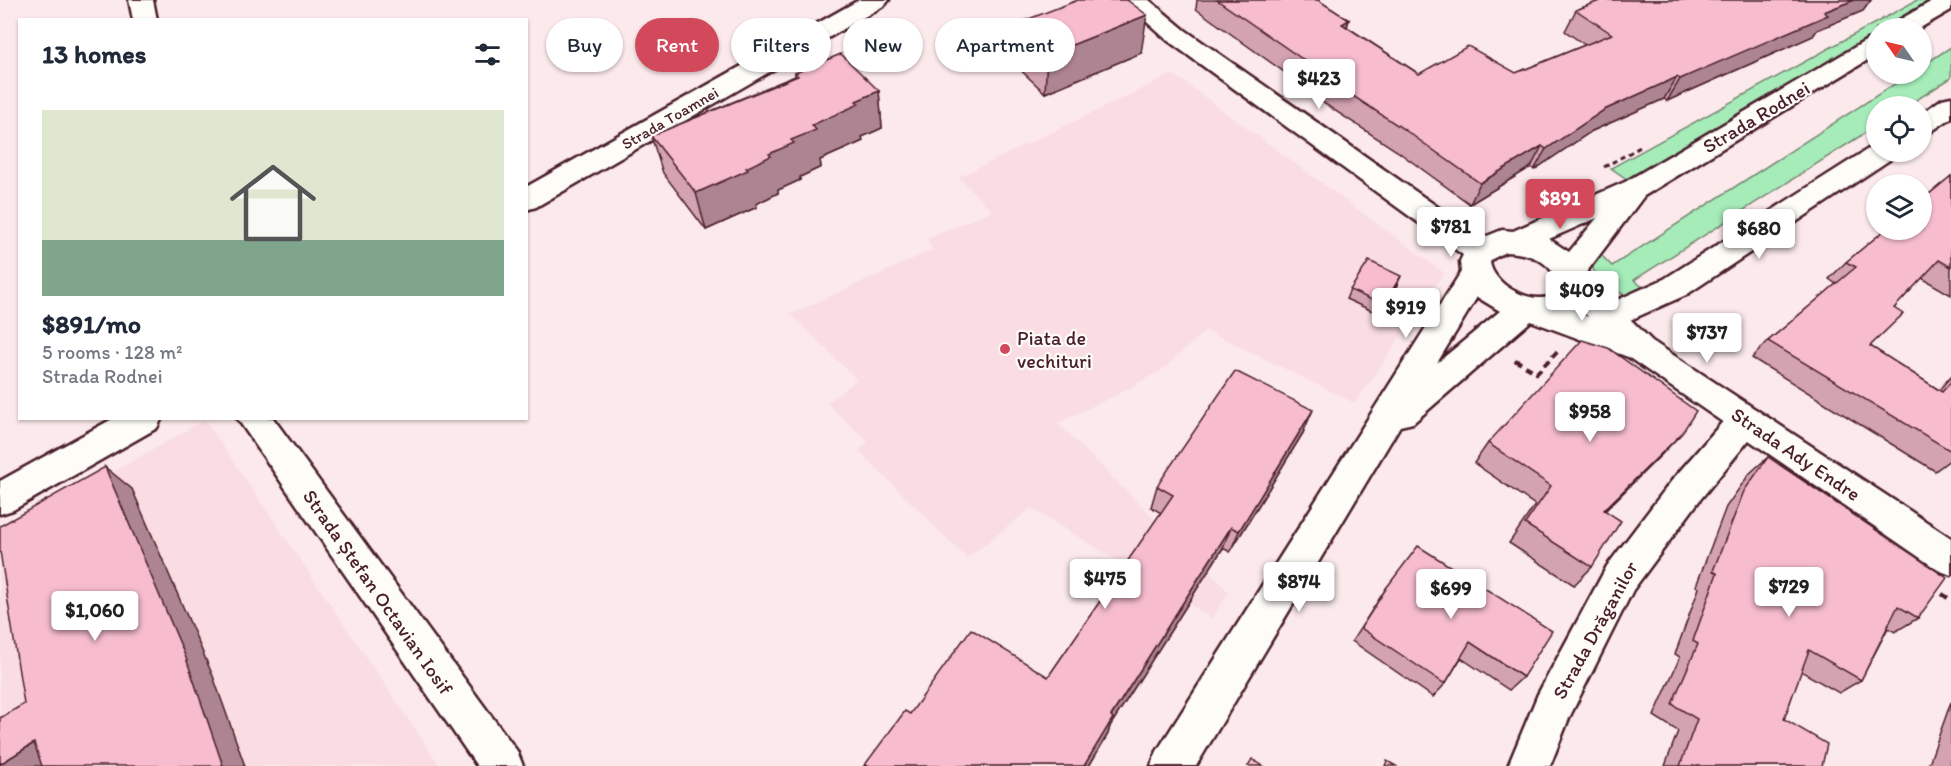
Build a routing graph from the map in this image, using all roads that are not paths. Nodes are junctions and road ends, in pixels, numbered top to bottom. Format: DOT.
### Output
graph roads {
  1 [pos="141,0"];
  2 [pos="877,0"];
  3 [pos="1134,0"];
  4 [pos="1951,0"];
  5 [pos="145,18"];
  6 [pos="1920,18"];
  7 [pos="1866,51"];
  8 [pos="1951,105"];
  9 [pos="1932,118"];
  10 [pos="1866,162"];
  11 [pos="1635,189"];
  12 [pos="528,199"];
  13 [pos="1517,241"];
  14 [pos="1478,262"];
  15 [pos="1572,278"];
  16 [pos="1532,310"];
  17 [pos="1608,317"];
  18 [pos="1641,350"];
  19 [pos="141,420"];
  20 [pos="255,420"];
  21 [pos="1745,420"];
  22 [pos="1378,431"];
  23 [pos="0,499"];
  24 [pos="1951,558"];
  25 [pos="502,766"];
  26 [pos="1172,766"];
  27 [pos="1529,766"];
  1 -- 5 [label="main road"];
  2 -- 12 [label="main road, Strada Toamnei"];
  3 -- 14 [label="main road"];
  4 -- 6 [label="main road"];
  7 -- 11 [label="main road, Strada Rodnei"];
  8 -- 9 [label="main road"];
  10 -- 17 [label="main road"];
  11 -- 13 [label="main road, Strada Rodnei"];
  11 -- 15 [label="main road, Strada Rodnei"];
  13 -- 14 [label="main road"];
  13 -- 15 [label="main road"];
  14 -- 16 [label="main road"];
  14 -- 22 [label="main road"];
  15 -- 16 [label="main road"];
  15 -- 17 [label="main road, Strada Ady Endre"];
  16 -- 18 [label="main road, Strada Ady Endre"];
  16 -- 22 [label="main road"];
  17 -- 18 [label="main road, Strada Ady Endre"];
  18 -- 21 [label="main road, Strada Ady Endre"];
  19 -- 23 [label="main road"];
  20 -- 25 [label="main road, Strada Ștefan Octavian Iosif"];
  21 -- 24 [label="main road, Strada Ady Endre"];
  21 -- 27 [label="main road, Strada Drăganilor"];
  22 -- 26 [label="main road"];
}
